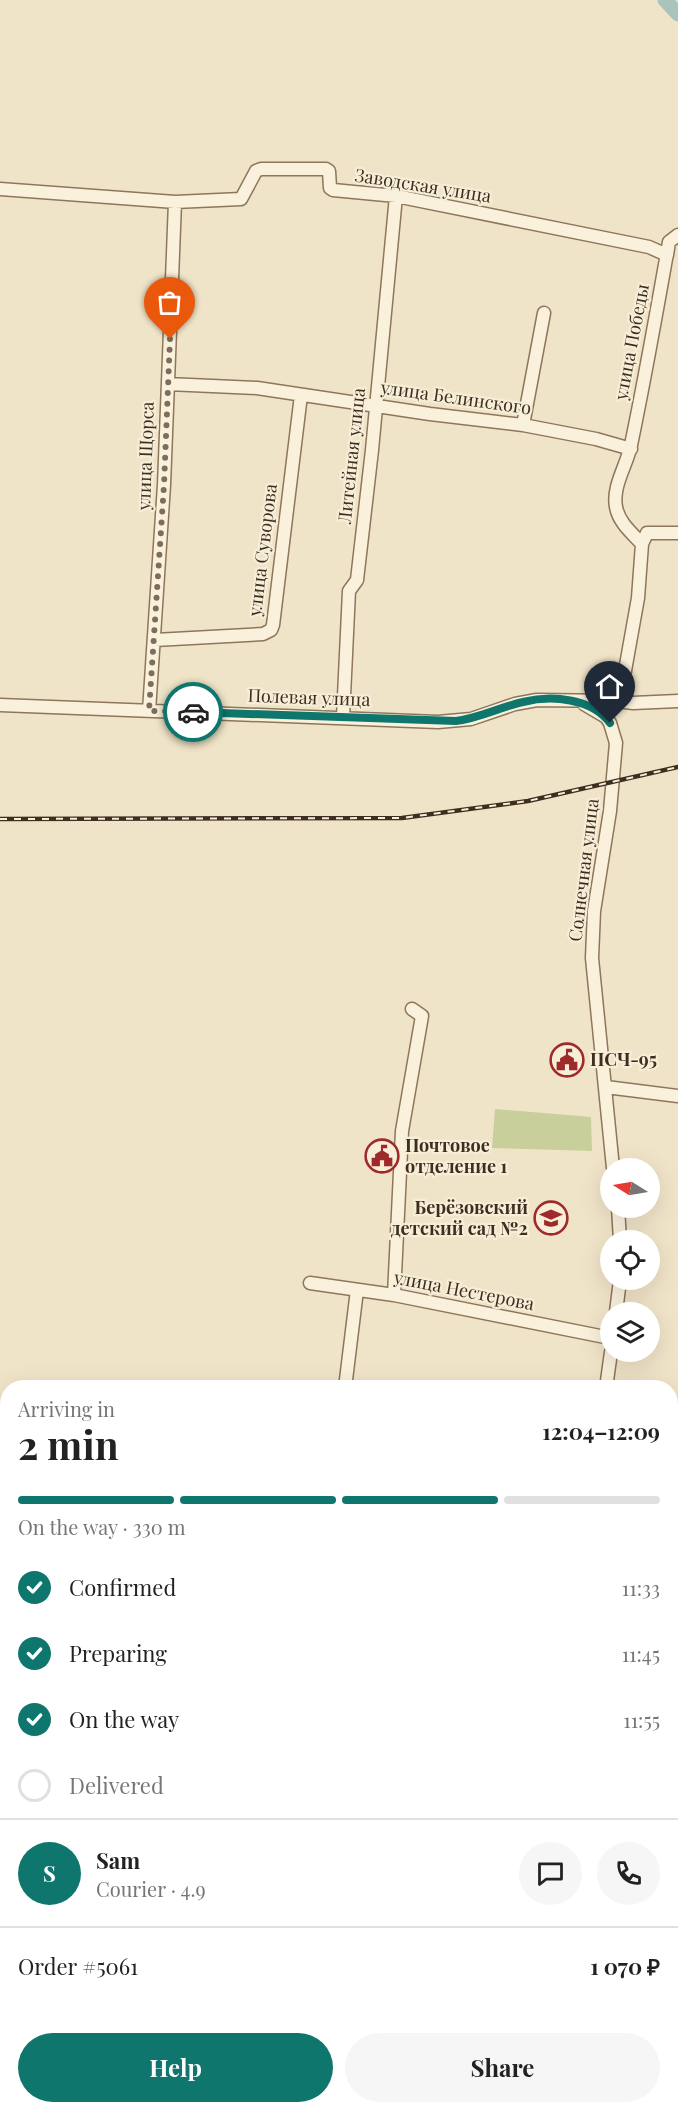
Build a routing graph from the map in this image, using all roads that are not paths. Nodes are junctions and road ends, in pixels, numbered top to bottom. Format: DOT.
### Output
graph roads {
  1 [pos="0,189"];
  2 [pos="396,196"];
  3 [pos="175,202"];
  4 [pos="672,244"];
  5 [pos="544,313"];
  6 [pos="168,384"];
  7 [pos="301,395"];
  8 [pos="375,405"];
  9 [pos="524,425"];
  10 [pos="631,449"];
  11 [pos="678,532"];
  12 [pos="642,544"];
  13 [pos="155,640"];
  14 [pos="617,701"];
  15 [pos="678,701"];
  16 [pos="577,702"];
  17 [pos="0,705"];
  18 [pos="149,711"];
  19 [pos="343,717"];
  20 [pos="412,1009"];
  21 [pos="606,1087"];
  22 [pos="678,1096"];
  23 [pos="612,1158"];
  24 [pos="310,1283"];
  25 [pos="357,1290"];
  26 [pos="394,1295"];
  27 [pos="600,1336"];
  28 [pos="609,1362"];
  29 [pos="346,1380"];
  30 [pos="607,1380"];
  1 -- 3 [label="street, Заводская улица"];
  2 -- 3 [label="street, Заводская улица"];
  2 -- 4 [label="street, Заводская улица"];
  2 -- 8 [label="street, Литейная улица"];
  3 -- 6 [label="street, улица Щорса"];
  4 -- 10 [label="street, улица Победы"];
  5 -- 9 [label="street"];
  6 -- 7 [label="street, улица Белинского"];
  6 -- 13 [label="street, улица Щорса"];
  7 -- 8 [label="street, улица Белинского"];
  7 -- 13 [label="street, улица Суворова"];
  8 -- 9 [label="street, улица Белинского"];
  8 -- 19 [label="street, Литейная улица"];
  9 -- 10 [label="street, улица Белинского"];
  10 -- 12 [label="street, улица Победы"];
  11 -- 12 [label="street"];
  12 -- 14 [label="street"];
  13 -- 18 [label="street, улица Щорса"];
  14 -- 15 [label="street"];
  14 -- 16 [label="street"];
  16 -- 19 [label="street, Полевая улица"];
  16 -- 21 [label="street, Солнечная улица"];
  17 -- 18 [label="street, Полевая улица"];
  18 -- 19 [label="street, Полевая улица"];
  20 -- 26 [label="street"];
  21 -- 22 [label="street"];
  21 -- 23 [label="street, Солнечная улица"];
  24 -- 25 [label="street, улица Нестерова"];
  25 -- 26 [label="street, улица Нестерова"];
  25 -- 29 [label="street"];
  26 -- 27 [label="street, улица Нестерова"];
  28 -- 30 [label="street"];
}
